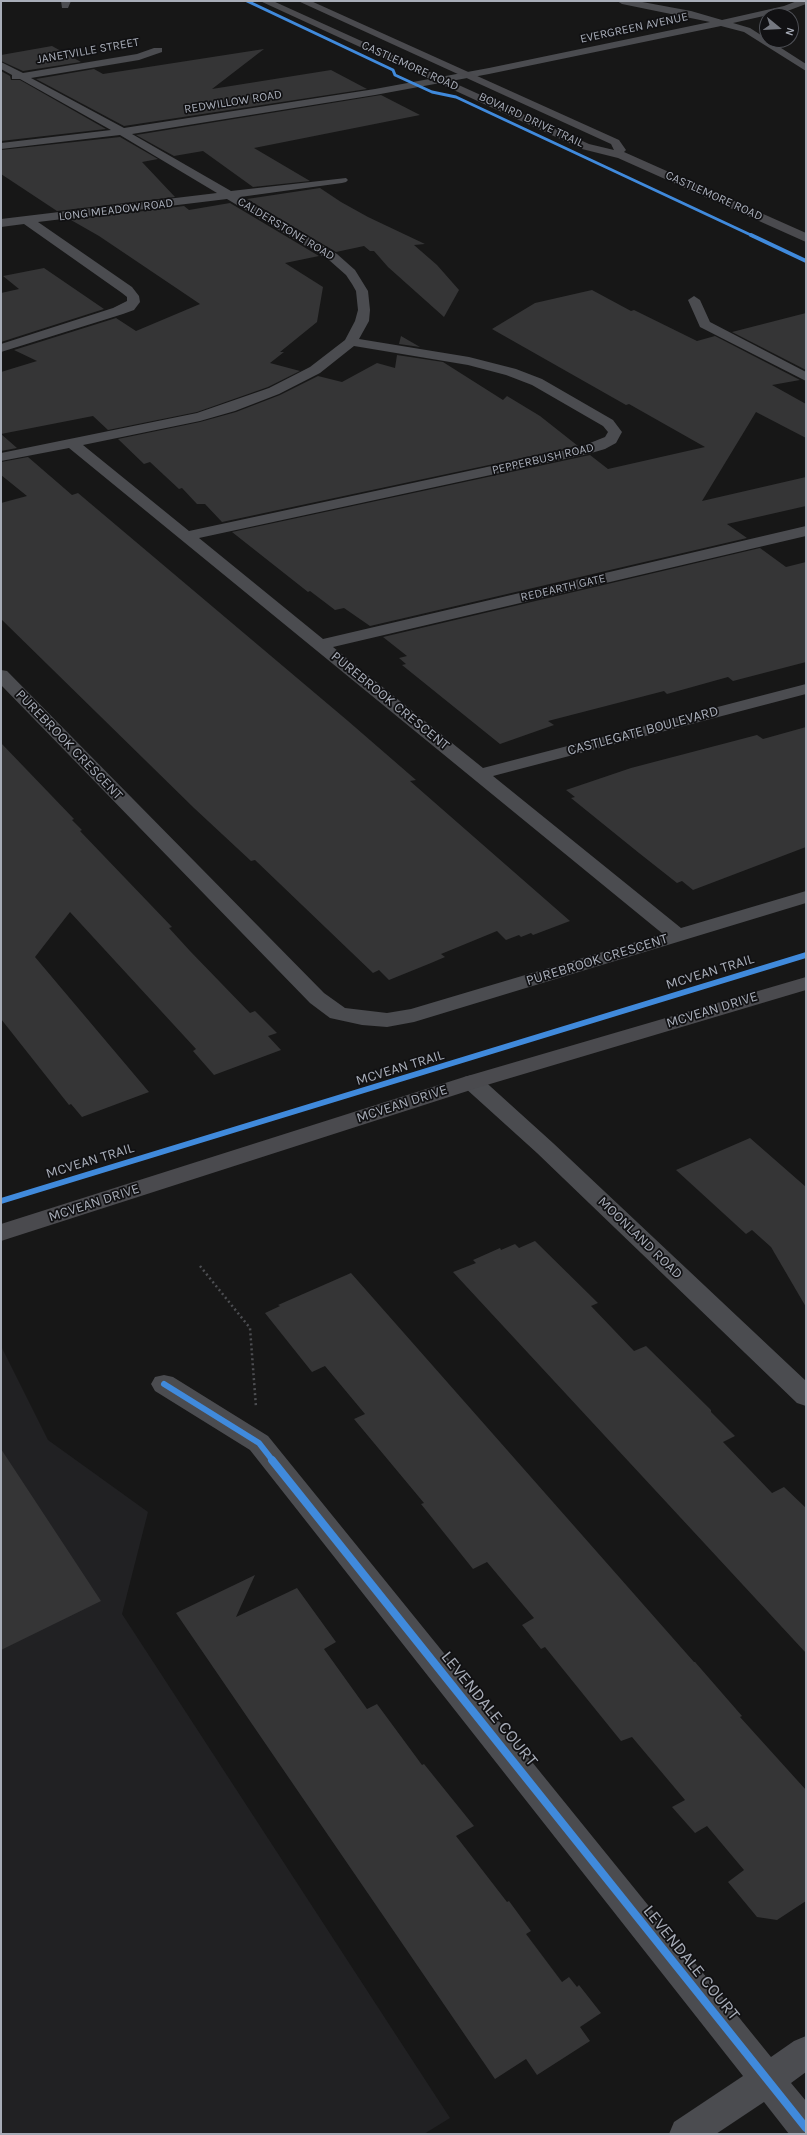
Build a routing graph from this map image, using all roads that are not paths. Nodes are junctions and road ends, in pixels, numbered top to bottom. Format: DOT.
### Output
graph roads {
  1 [pos="266,1"];
  2 [pos="303,1"];
  3 [pos="622,1"];
  4 [pos="805,1"];
  5 [pos="720,23"];
  6 [pos="158,50"];
  7 [pos="1,64"];
  8 [pos="806,68"];
  9 [pos="467,75"];
  10 [pos="21,76"];
  11 [pos="1,79"];
  12 [pos="440,80"];
  13 [pos="122,132"];
  14 [pos="1,146"];
  15 [pos="622,155"];
  16 [pos="342,180"];
  17 [pos="231,195"];
  18 [pos="28,221"];
  19 [pos="1,223"];
  20 [pos="806,238"];
  21 [pos="694,300"];
  22 [pos="351,342"];
  23 [pos="1,348"];
  24 [pos="806,377"];
  25 [pos="72,443"];
  26 [pos="1,457"];
  27 [pos="806,531"];
  28 [pos="187,536"];
  29 [pos="320,645"];
  30 [pos="1,675"];
  31 [pos="806,689"];
  32 [pos="480,774"];
  33 [pos="806,897"];
  34 [pos="678,936"];
  35 [pos="806,983"];
  36 [pos="472,1082"];
  37 [pos="1,1233"];
  38 [pos="164,1384"];
  39 [pos="806,1396"];
  40 [pos="806,2052"];
  41 [pos="767,2080"];
  42 [pos="806,2128"];
  43 [pos="686,2134"];
  1 -- 12 [label="main road, CASTLEMORE ROAD"];
  2 -- 9 [label="main road, CASTLEMORE ROAD"];
  3 -- 5 [label="street"];
  4 -- 5 [label="street, EVERGREEN AVENUE"];
  5 -- 8 [label="street"];
  5 -- 9 [label="street, EVERGREEN AVENUE"];
  6 -- 10 [label="street, JANETVILLE STREET"];
  7 -- 10 [label="street, CALDERSTONE ROAD"];
  9 -- 12 [label="street, REDWILLOW ROAD"];
  9 -- 15 [label="main road, CASTLEMORE ROAD"];
  10 -- 11 [label="street, JANETVILLE STREET"];
  10 -- 13 [label="street, CALDERSTONE ROAD"];
  12 -- 13 [label="street, REDWILLOW ROAD"];
  12 -- 15 [label="main road, CASTLEMORE ROAD"];
  13 -- 14 [label="street, REDWILLOW ROAD"];
  13 -- 17 [label="street, CALDERSTONE ROAD"];
  15 -- 20 [label="main road, CASTLEMORE ROAD"];
  16 -- 17 [label="street"];
  17 -- 18 [label="street, LONG MEADOW ROAD"];
  17 -- 22 [label="street, CALDERSTONE ROAD"];
  18 -- 19 [label="street, LONG MEADOW ROAD"];
  18 -- 23 [label="street"];
  21 -- 24 [label="street"];
  22 -- 25 [label="street, CALDERSTONE ROAD"];
  22 -- 28 [label="street, PEPPERBUSH ROAD"];
  25 -- 26 [label="street, CALDERSTONE ROAD"];
  25 -- 28 [label="street, PUREBROOK CRESCENT"];
  27 -- 29 [label="street, REDEARTH GATE"];
  28 -- 29 [label="street, PUREBROOK CRESCENT"];
  29 -- 32 [label="street, PUREBROOK CRESCENT"];
  30 -- 34 [label="street, PUREBROOK CRESCENT"];
  31 -- 32 [label="street, CASTLEGATE BOULEVARD"];
  32 -- 34 [label="street, PUREBROOK CRESCENT"];
  33 -- 34 [label="street"];
  35 -- 36 [label="main road, MCVEAN DRIVE"];
  36 -- 37 [label="main road, MCVEAN DRIVE"];
  36 -- 39 [label="street, MOONLAND ROAD"];
  38 -- 41 [label="street, LEVENDALE COURT"];
  40 -- 41 [label="street"];
  41 -- 42 [label="street, LEVENDALE COURT"];
  41 -- 43 [label="street"];
}
